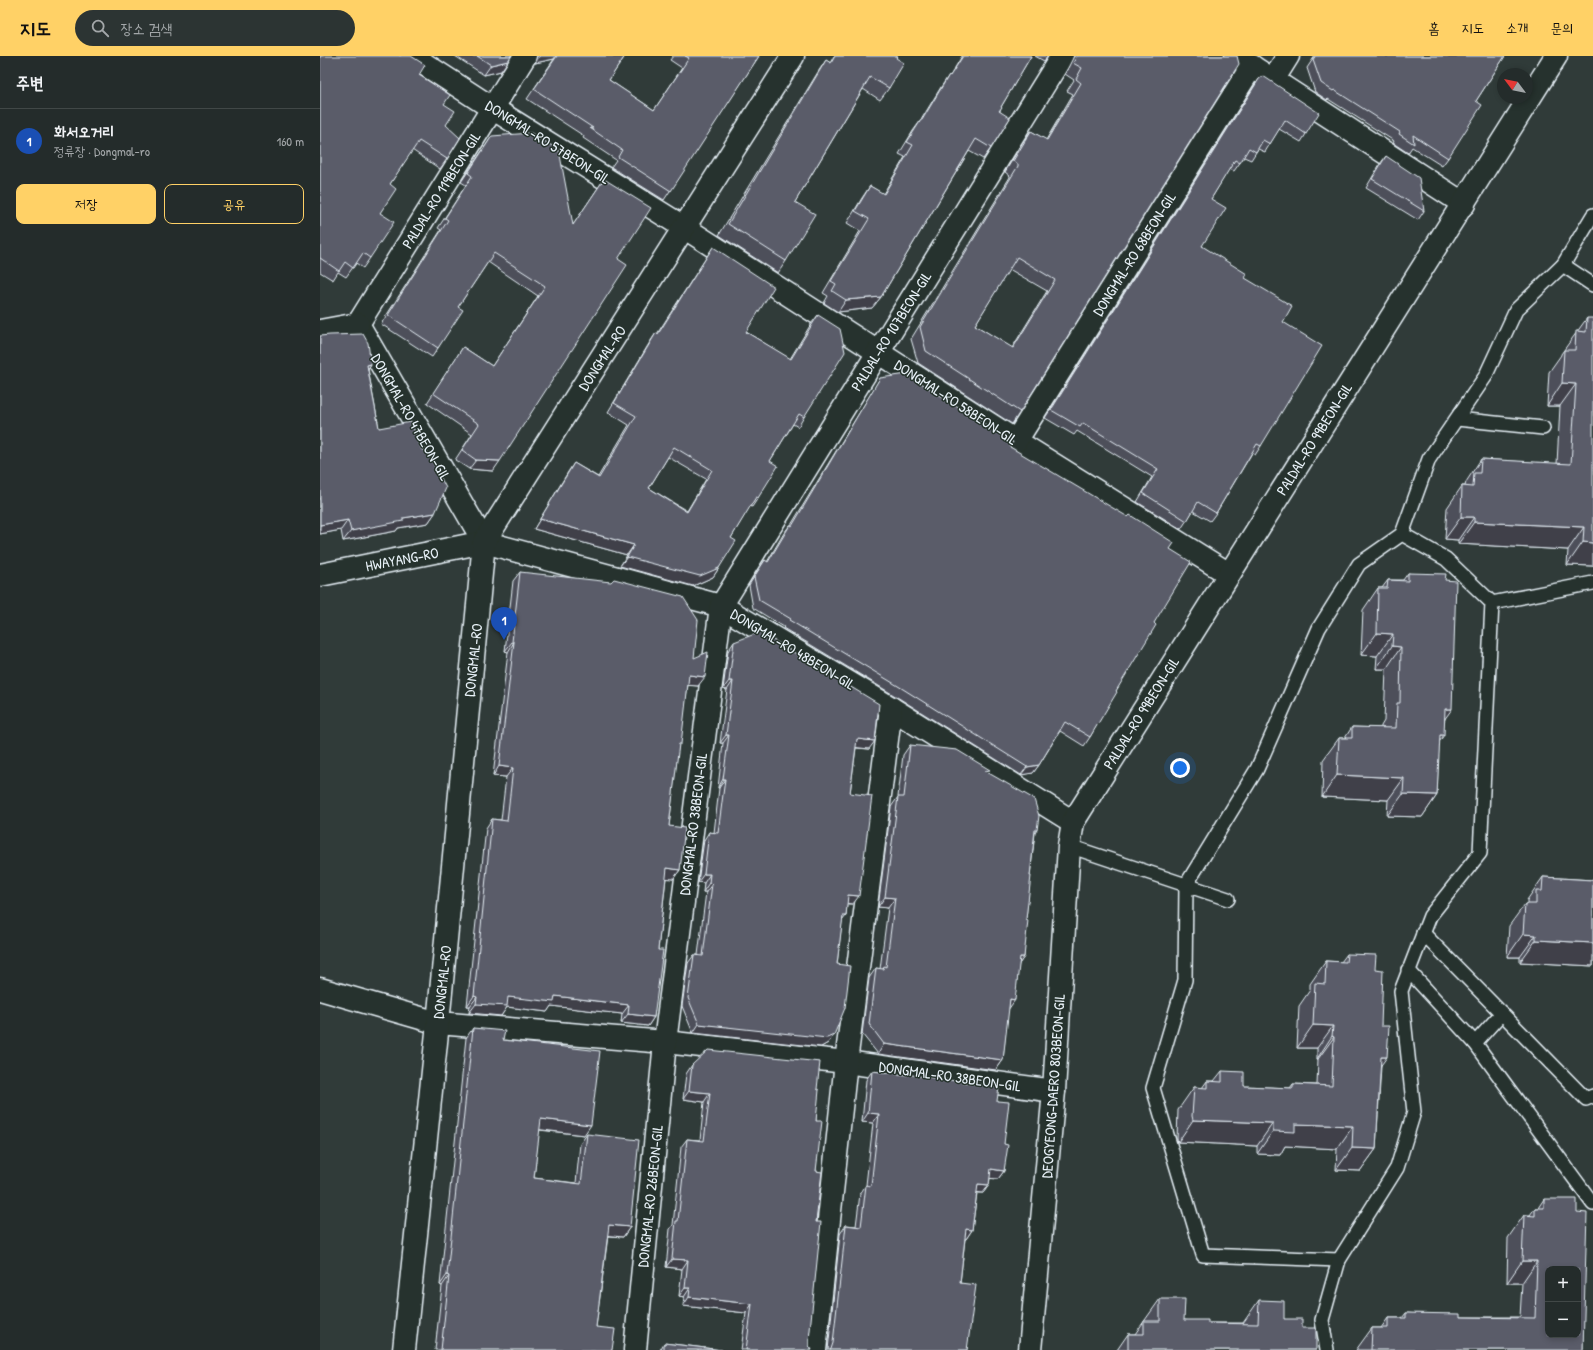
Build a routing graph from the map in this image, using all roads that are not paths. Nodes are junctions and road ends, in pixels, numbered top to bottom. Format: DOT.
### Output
graph roads {
  1 [pos="412,56"];
  2 [pos="525,56"];
  3 [pos="792,56"];
  4 [pos="1062,56"];
  5 [pos="1288,56"];
  6 [pos="1556,56"];
  7 [pos="1244,61"];
  8 [pos="1273,80"];
  9 [pos="492,108"];
  10 [pos="1464,204"];
  11 [pos="1593,214"];
  12 [pos="685,228"];
  13 [pos="1563,265"];
  14 [pos="1593,285"];
  15 [pos="358,324"];
  16 [pos="320,331"];
  17 [pos="877,351"];
  18 [pos="1457,419"];
  19 [pos="1542,428"];
  20 [pos="1016,441"];
  21 [pos="1402,534"];
  22 [pos="484,542"];
  23 [pos="1229,574"];
  24 [pos="320,575"];
  25 [pos="1593,583"];
  26 [pos="1492,602"];
  27 [pos="721,606"];
  28 [pos="891,708"];
  29 [pos="1073,822"];
  30 [pos="1069,846"];
  31 [pos="1186,885"];
  32 [pos="1228,898"];
  33 [pos="1423,933"];
  34 [pos="1408,970"];
  35 [pos="320,990"];
  36 [pos="1502,1013"];
  37 [pos="438,1023"];
  38 [pos="665,1042"];
  39 [pos="1475,1044"];
  40 [pos="846,1062"];
  41 [pos="1054,1091"];
  42 [pos="1593,1096"];
  43 [pos="1593,1204"];
  44 [pos="1339,1260"];
  45 [pos="404,1350"];
  46 [pos="636,1350"];
  47 [pos="814,1350"];
  48 [pos="1030,1350"];
  49 [pos="1327,1350"];
  1 -- 9 [label="street, DONGMAL-RO 57BEON-GIL"];
  2 -- 9 [label="street, PALDAL-RO 119BEON-GIL"];
  3 -- 12 [label="street, DONGMAL-RO"];
  4 -- 17 [label="street, PALDAL-RO 107BEON-GIL"];
  5 -- 8 [label="street"];
  6 -- 10 [label="street, PALDAL-RO 99BEON-GIL"];
  7 -- 8 [label="street, DONGMAL-RO 68BEON-GIL"];
  7 -- 20 [label="street, DONGMAL-RO 68BEON-GIL"];
  8 -- 10 [label="street, DONGMAL-RO 68BEON-GIL"];
  9 -- 12 [label="street, DONGMAL-RO 57BEON-GIL"];
  9 -- 15 [label="street, PALDAL-RO 119BEON-GIL"];
  10 -- 23 [label="street, PALDAL-RO 99BEON-GIL"];
  11 -- 13 [label="lane"];
  12 -- 17 [label="street, DONGMAL-RO 58BEON-GIL"];
  12 -- 22 [label="street, DONGMAL-RO"];
  13 -- 14 [label="lane"];
  13 -- 18 [label="lane"];
  15 -- 16 [label="street"];
  15 -- 22 [label="street, DONGMAL-RO 47BEON-GIL"];
  17 -- 20 [label="street, DONGMAL-RO 58BEON-GIL"];
  17 -- 27 [label="street, PALDAL-RO 107BEON-GIL"];
  18 -- 19 [label="lane"];
  18 -- 21 [label="lane"];
  20 -- 23 [label="street, DONGMAL-RO 58BEON-GIL"];
  21 -- 26 [label="lane"];
  21 -- 31 [label="lane"];
  22 -- 24 [label="street, HWAYANG-RO"];
  22 -- 27 [label="street, DONGMAL-RO 48BEON-GIL"];
  22 -- 37 [label="street, DONGMAL-RO"];
  23 -- 29 [label="street, PALDAL-RO 99BEON-GIL"];
  25 -- 26 [label="lane"];
  26 -- 33 [label="lane"];
  27 -- 28 [label="street, DONGMAL-RO 48BEON-GIL"];
  27 -- 38 [label="street, DONGMAL-RO 38BEON-GIL"];
  28 -- 29 [label="street, DONGMAL-RO 48BEON-GIL"];
  28 -- 40 [label="street"];
  29 -- 30 [label="street, DEOGYEONG-DAERO 803BEON-GIL"];
  30 -- 31 [label="lane"];
  30 -- 41 [label="street, DEOGYEONG-DAERO 803BEON-GIL"];
  31 -- 32 [label="lane"];
  31 -- 44 [label="lane"];
  33 -- 34 [label="lane"];
  33 -- 36 [label="lane"];
  34 -- 39 [label="lane"];
  34 -- 44 [label="lane"];
  35 -- 37 [label="street, DONGMAL-RO 38BEON-GIL"];
  36 -- 39 [label="lane"];
  36 -- 42 [label="lane"];
  37 -- 38 [label="street, DONGMAL-RO 38BEON-GIL"];
  37 -- 45 [label="street, DONGMAL-RO"];
  38 -- 40 [label="street, DONGMAL-RO 38BEON-GIL"];
  38 -- 46 [label="street, DONGMAL-RO 26BEON-GIL"];
  39 -- 43 [label="lane"];
  40 -- 41 [label="street, DONGMAL-RO 38BEON-GIL"];
  40 -- 47 [label="street"];
  41 -- 48 [label="street, DEOGYEONG-DAERO 803BEON-GIL"];
  44 -- 49 [label="lane"];
}
